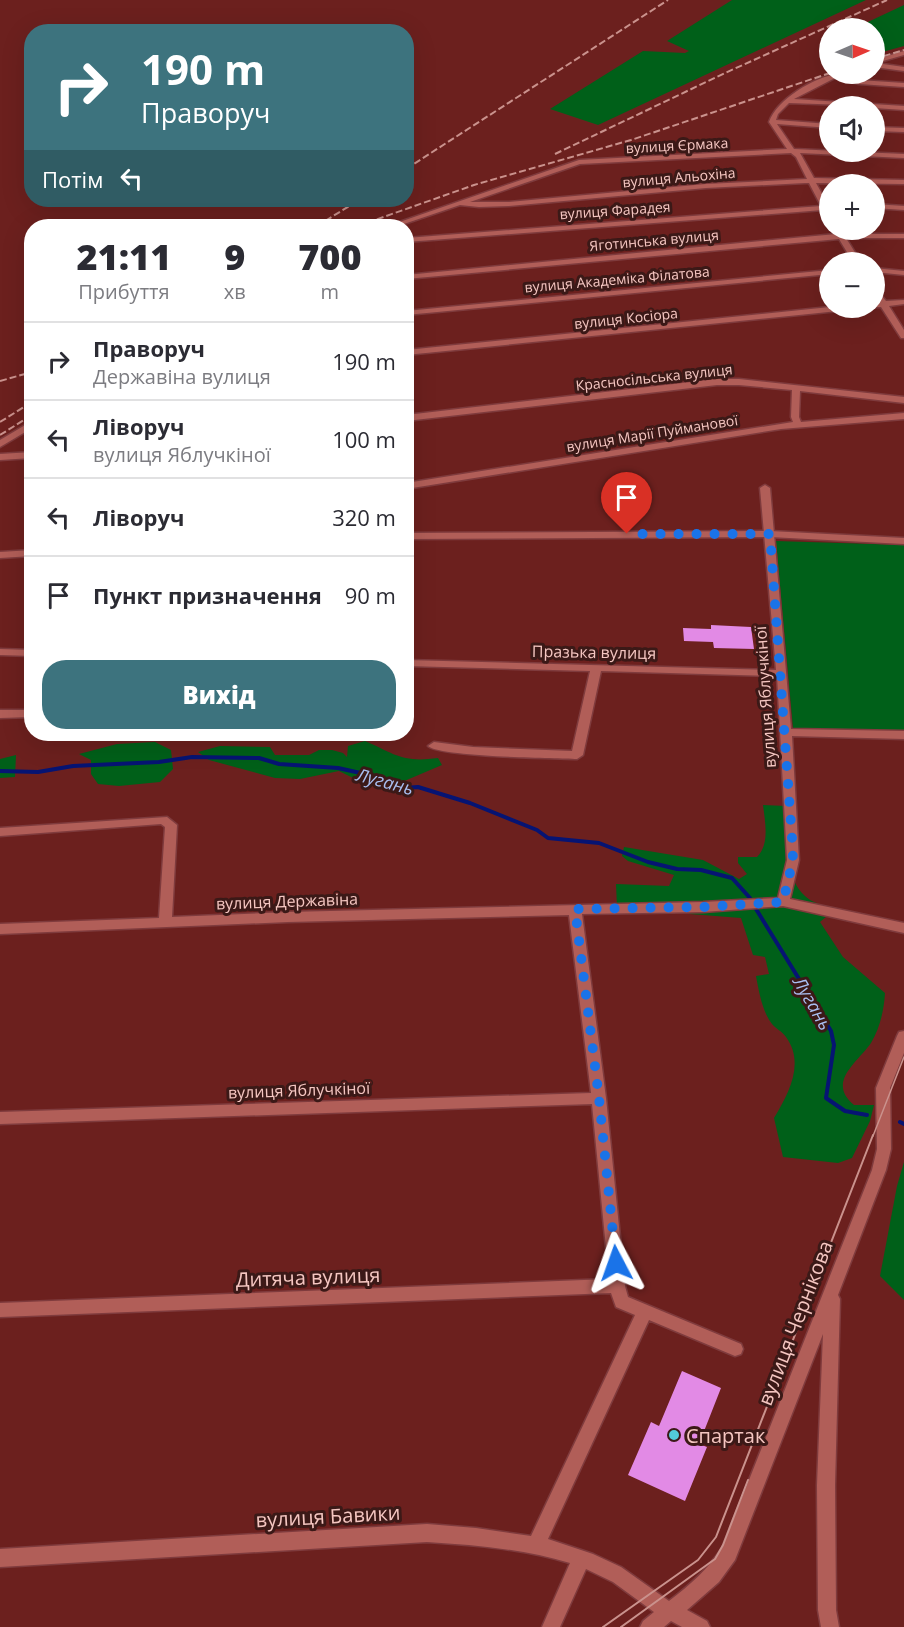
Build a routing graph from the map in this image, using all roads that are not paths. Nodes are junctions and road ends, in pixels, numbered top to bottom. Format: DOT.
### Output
graph roads {
  1 [pos="904,53"];
  2 [pos="885,60"];
  3 [pos="885,66"];
  4 [pos="904,69"];
  5 [pos="819,84"];
  6 [pos="885,84"];
  7 [pos="904,85"];
  8 [pos="787,101"];
  9 [pos="904,108"];
  10 [pos="772,122"];
  11 [pos="819,125"];
  12 [pos="885,129"];
  13 [pos="904,130"];
  14 [pos="792,151"];
  15 [pos="904,156"];
  16 [pos="812,180"];
  17 [pos="904,182"];
  18 [pos="819,193"];
  19 [pos="458,202"];
  20 [pos="885,207"];
  21 [pos="819,208"];
  22 [pos="904,208"];
  23 [pos="411,219"];
  24 [pos="819,235"];
  25 [pos="885,235"];
  26 [pos="904,236"];
  27 [pos="414,239"];
  28 [pos="885,271"];
  29 [pos="819,273"];
  30 [pos="904,273"];
  31 [pos="414,277"];
  32 [pos="904,302"];
  33 [pos="885,304"];
  34 [pos="819,311"];
  35 [pos="414,312"];
  36 [pos="904,336"];
  37 [pos="414,351"];
  38 [pos="796,389"];
  39 [pos="904,400"];
  40 [pos="904,416"];
  41 [pos="414,417"];
  42 [pos="798,424"];
  43 [pos="24,429"];
  44 [pos="0,444"];
  45 [pos="24,455"];
  46 [pos="0,458"];
  47 [pos="414,485"];
  48 [pos="765,488"];
  49 [pos="770,534"];
  50 [pos="414,536"];
  51 [pos="904,541"];
  52 [pos="24,554"];
  53 [pos="0,555"];
  54 [pos="0,652"];
  55 [pos="24,653"];
  56 [pos="414,663"];
  57 [pos="596,668"];
  58 [pos="782,673"];
  59 [pos="24,713"];
  60 [pos="0,714"];
  61 [pos="786,732"];
  62 [pos="904,735"];
  63 [pos="434,746"];
  64 [pos="0,832"];
  65 [pos="783,902"];
  66 [pos="575,909"];
  67 [pos="165,923"];
  68 [pos="904,928"];
  69 [pos="0,929"];
  70 [pos="904,1036"];
  71 [pos="599,1098"];
  72 [pos="0,1118"];
  73 [pos="617,1286"];
  74 [pos="833,1288"];
  75 [pos="0,1310"];
  76 [pos="645,1311"];
  77 [pos="735,1349"];
  78 [pos="537,1543"];
  79 [pos="0,1558"];
  80 [pos="581,1560"];
  81 [pos="669,1611"];
  82 [pos="551,1627"];
  83 [pos="648,1627"];
  84 [pos="701,1627"];
  85 [pos="830,1627"];
  1 -- 2 [label="street"];
  3 -- 4 [label="street"];
  5 -- 8 [label="street"];
  6 -- 7 [label="street"];
  8 -- 9 [label="street"];
  8 -- 10 [label="street"];
  10 -- 11 [label="street"];
  10 -- 14 [label="street"];
  12 -- 13 [label="street"];
  14 -- 15 [label="street, вулиця Єрмака"];
  14 -- 16 [label="street"];
  14 -- 19 [label="street, вулиця Єрмака"];
  16 -- 17 [label="street, вулиця Альохіна"];
  16 -- 18 [label="street"];
  16 -- 19 [label="street, вулиця Альохіна"];
  19 -- 23 [label="street"];
  20 -- 22 [label="street"];
  21 -- 27 [label="street, вулиця Фарадея"];
  24 -- 31 [label="street, Яготинська вулиця"];
  25 -- 26 [label="street, Яготинська вулиця"];
  28 -- 30 [label="street"];
  29 -- 35 [label="street, вулиця Академіка Філатова"];
  32 -- 33 [label="street"];
  33 -- 36 [label="street"];
  34 -- 37 [label="street, вулиця Косіора"];
  38 -- 39 [label="street, Красносільська вулиця"];
  38 -- 41 [label="street, Красносільська вулиця"];
  38 -- 42 [label="street"];
  40 -- 42 [label="street, вулиця Марії Пуйманової"];
  42 -- 47 [label="street, вулиця Марії Пуйманової"];
  43 -- 44 [label="street"];
  45 -- 46 [label="street"];
  48 -- 49 [label="street, вулиця Яблучкіної"];
  49 -- 50 [label="street"];
  49 -- 51 [label="street"];
  49 -- 58 [label="street, вулиця Яблучкіної"];
  52 -- 53 [label="street"];
  54 -- 55 [label="street"];
  56 -- 57 [label="street, Празька вулиця"];
  57 -- 58 [label="street, Празька вулиця"];
  57 -- 63 [label="street"];
  58 -- 61 [label="street, вулиця Яблучкіної"];
  59 -- 60 [label="street"];
  61 -- 62 [label="street"];
  61 -- 65 [label="street, вулиця Яблучкіної"];
  64 -- 67 [label="street"];
  65 -- 66 [label="street, вулиця Державіна"];
  65 -- 68 [label="street, вулиця Державіна"];
  66 -- 67 [label="street, вулиця Державіна"];
  66 -- 71 [label="street"];
  67 -- 69 [label="street, вулиця Державіна"];
  70 -- 74 [label="street, вулиця Чернікова"];
  71 -- 72 [label="street, вулиця Яблучкіної"];
  71 -- 73 [label="street"];
  73 -- 75 [label="street, Дитяча вулиця"];
  73 -- 76 [label="street"];
  74 -- 81 [label="street, вулиця Чернікова"];
  74 -- 85 [label="street"];
  76 -- 77 [label="street"];
  76 -- 78 [label="street"];
  78 -- 79 [label="street, вулиця Бавики"];
  78 -- 80 [label="street, вулиця Бавики"];
  80 -- 81 [label="street, вулиця Бавики"];
  80 -- 82 [label="street"];
  81 -- 83 [label="street, вулиця Чернікова"];
  81 -- 84 [label="street, вулиця Бавики"];
}
